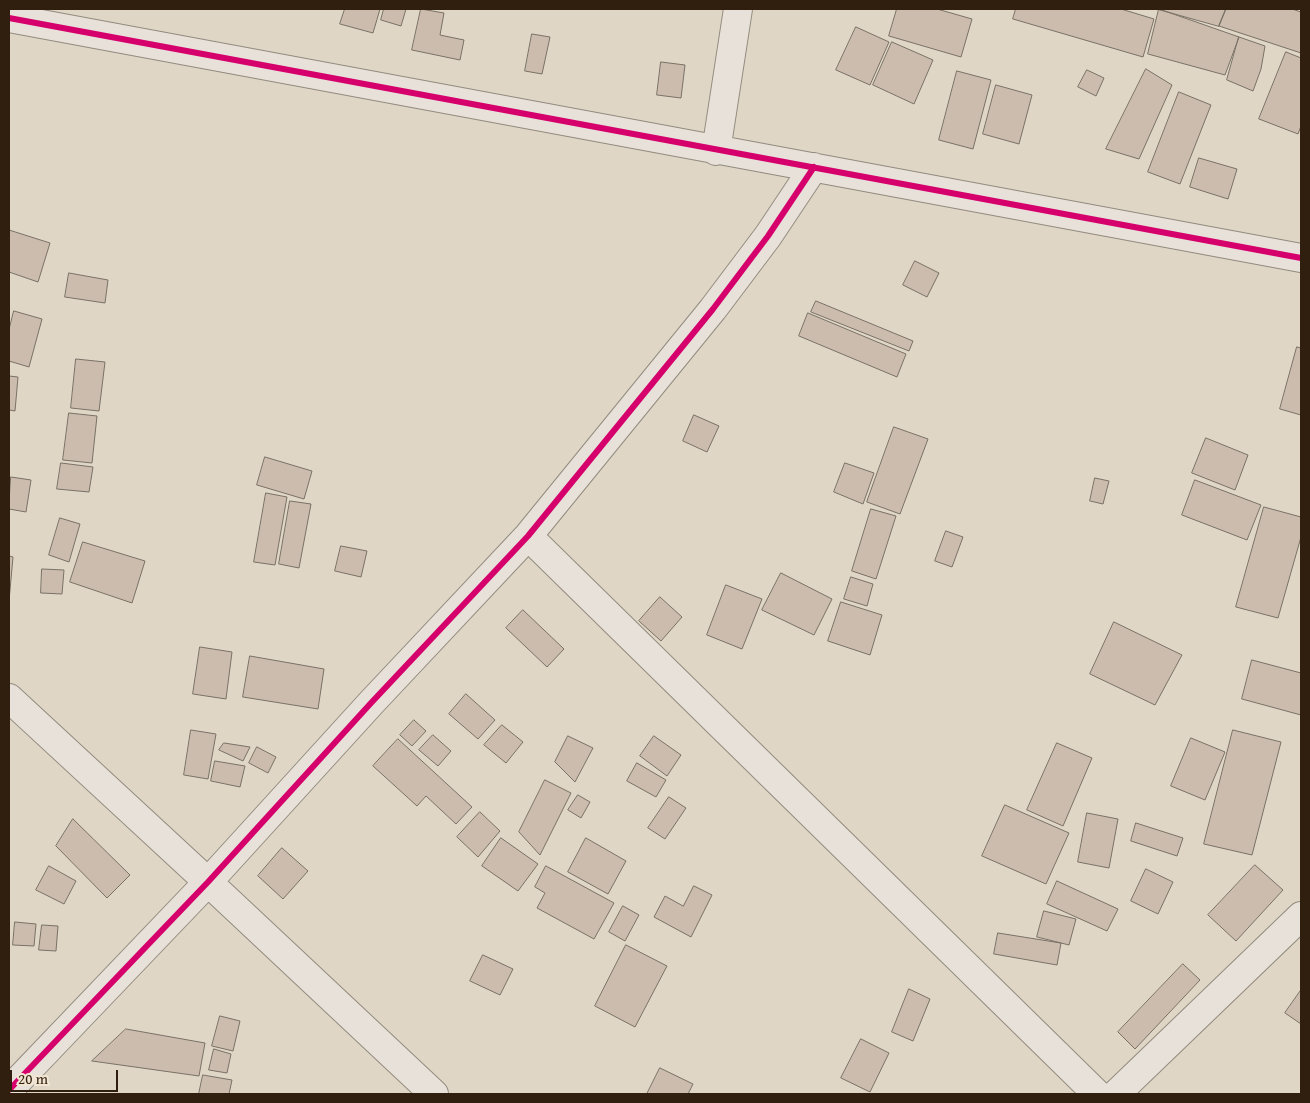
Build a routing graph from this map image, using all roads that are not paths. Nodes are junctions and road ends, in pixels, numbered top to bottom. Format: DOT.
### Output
graph roads {
  1 [pos="738,9"];
  2 [pos="9,18"];
  3 [pos="716,151"];
  4 [pos="814,167"];
  5 [pos="1301,258"];
  6 [pos="528,536"];
  7 [pos="9,698"];
  8 [pos="208,882"];
  9 [pos="1301,916"];
  10 [pos="9,1090"];
  11 [pos="434,1094"];
  12 [pos="1097,1094"];
  13 [pos="1116,1094"];
  1 -- 3 [label="street"];
  2 -- 3 [label="street"];
  3 -- 4 [label="street"];
  4 -- 5 [label="street"];
  4 -- 6 [label="street"];
  6 -- 8 [label="street"];
  6 -- 12 [label="street"];
  7 -- 8 [label="street"];
  8 -- 10 [label="street"];
  8 -- 11 [label="street"];
  9 -- 13 [label="street"];
}
